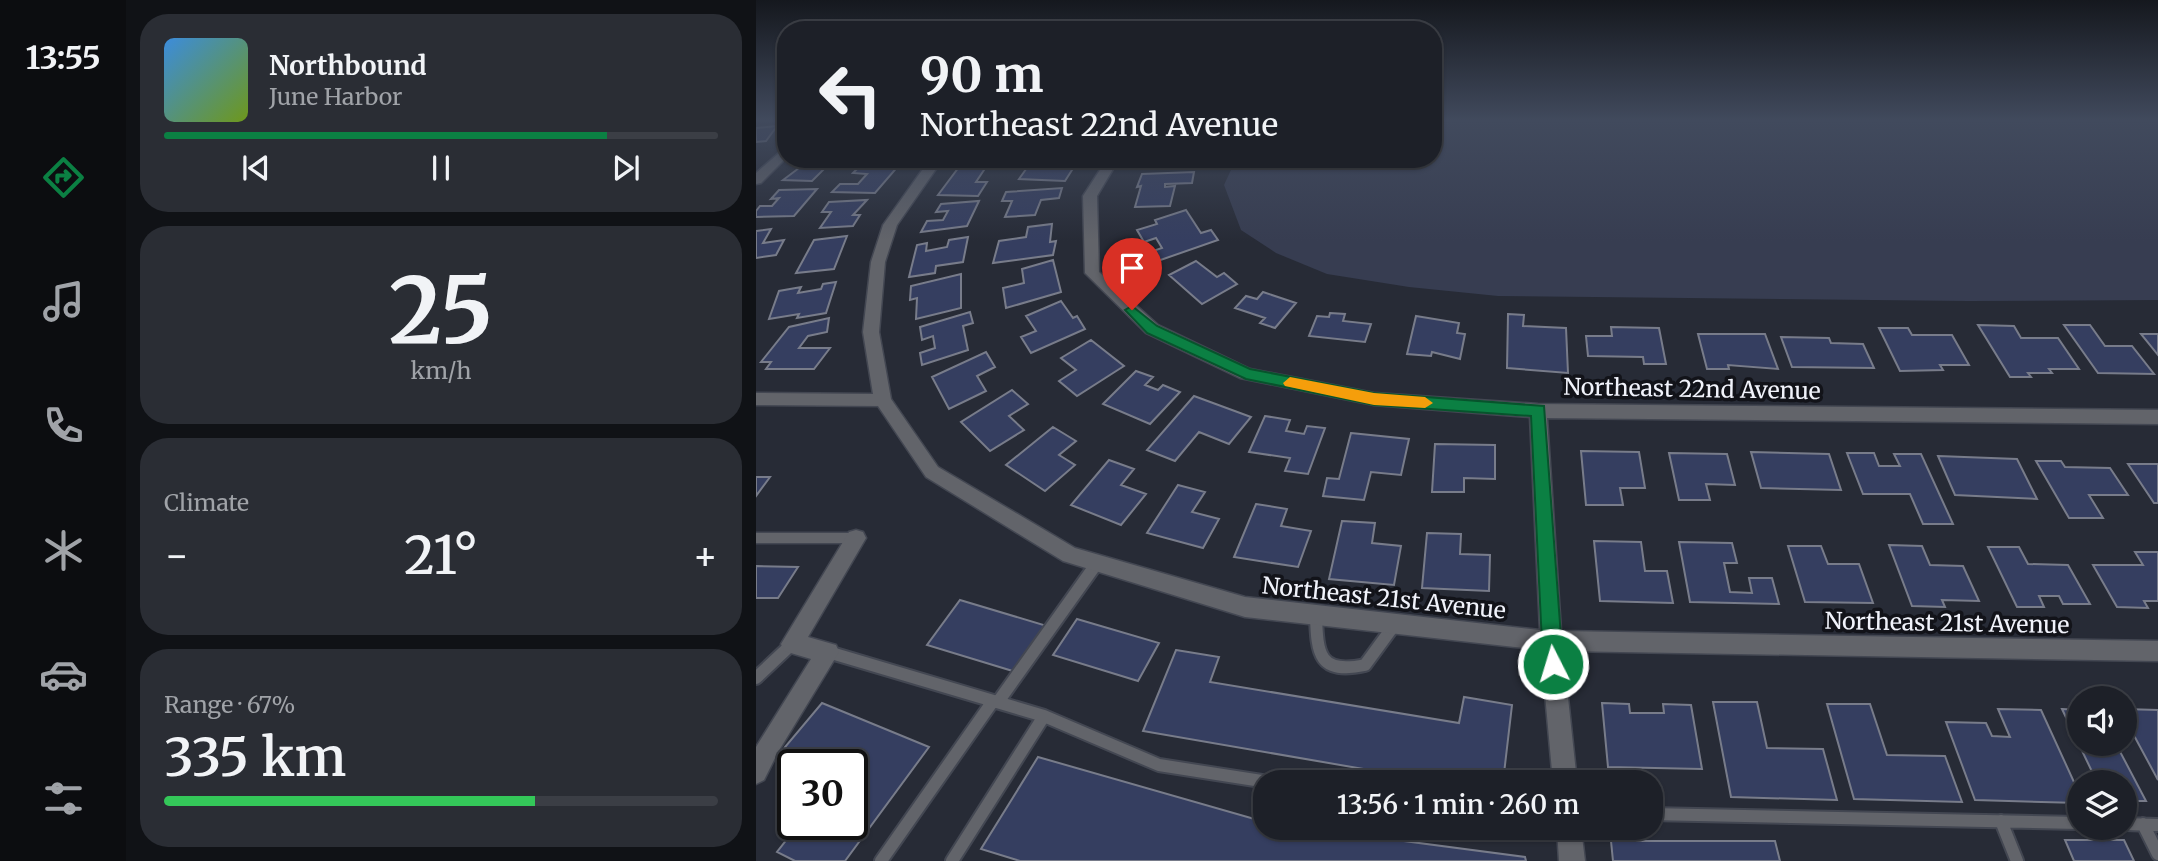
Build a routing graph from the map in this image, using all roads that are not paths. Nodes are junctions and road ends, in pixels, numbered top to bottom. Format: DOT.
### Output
graph roads {
  1 [pos="775,161"];
  2 [pos="931,168"];
  3 [pos="1108,168"];
  4 [pos="756,180"];
  5 [pos="756,399"];
  6 [pos="883,400"];
  7 [pos="1538,411"];
  8 [pos="2158,417"];
  9 [pos="756,538"];
  10 [pos="856,538"];
  11 [pos="1097,563"];
  12 [pos="1316,615"];
  13 [pos="1395,624"];
  14 [pos="1551,641"];
  15 [pos="792,643"];
  16 [pos="2158,651"];
  17 [pos="828,652"];
  18 [pos="756,678"];
  19 [pos="996,701"];
  20 [pos="1044,716"];
  21 [pos="1564,770"];
  22 [pos="756,772"];
  23 [pos="1253,780"];
  24 [pos="1663,814"];
  25 [pos="2001,821"];
  26 [pos="2067,823"];
  27 [pos="2137,824"];
  28 [pos="2143,824"];
  29 [pos="2158,825"];
  30 [pos="1570,840"];
  31 [pos="2158,854"];
  32 [pos="881,861"];
  33 [pos="952,861"];
  34 [pos="1572,861"];
  35 [pos="2017,861"];
  1 -- 4 [label="street"];
  2 -- 6 [label="street"];
  3 -- 7 [label="street, Northeast 22nd Avenue"];
  5 -- 6 [label="street"];
  6 -- 11 [label="street, Northeast 21st Avenue"];
  7 -- 8 [label="street, Northeast 22nd Avenue"];
  7 -- 14 [label="street"];
  9 -- 10 [label="lane"];
  10 -- 15 [label="street"];
  11 -- 12 [label="street, Northeast 21st Avenue"];
  11 -- 19 [label="lane"];
  12 -- 13 [label="street, Northeast 21st Avenue"];
  12 -- 13 [label="lane"];
  13 -- 14 [label="street, Northeast 21st Avenue"];
  14 -- 16 [label="street, Northeast 21st Avenue"];
  14 -- 21 [label="street"];
  15 -- 17 [label="street"];
  15 -- 18 [label="lane"];
  17 -- 19 [label="lane"];
  17 -- 22 [label="street"];
  19 -- 20 [label="lane"];
  19 -- 32 [label="lane"];
  20 -- 23 [label="lane"];
  20 -- 33 [label="lane"];
  24 -- 25 [label="lane"];
  25 -- 26 [label="lane"];
  25 -- 35 [label="lane"];
  27 -- 28 [label="lane"];
  28 -- 29 [label="lane"];
  28 -- 31 [label="lane"];
  30 -- 34 [label="street"];
}
